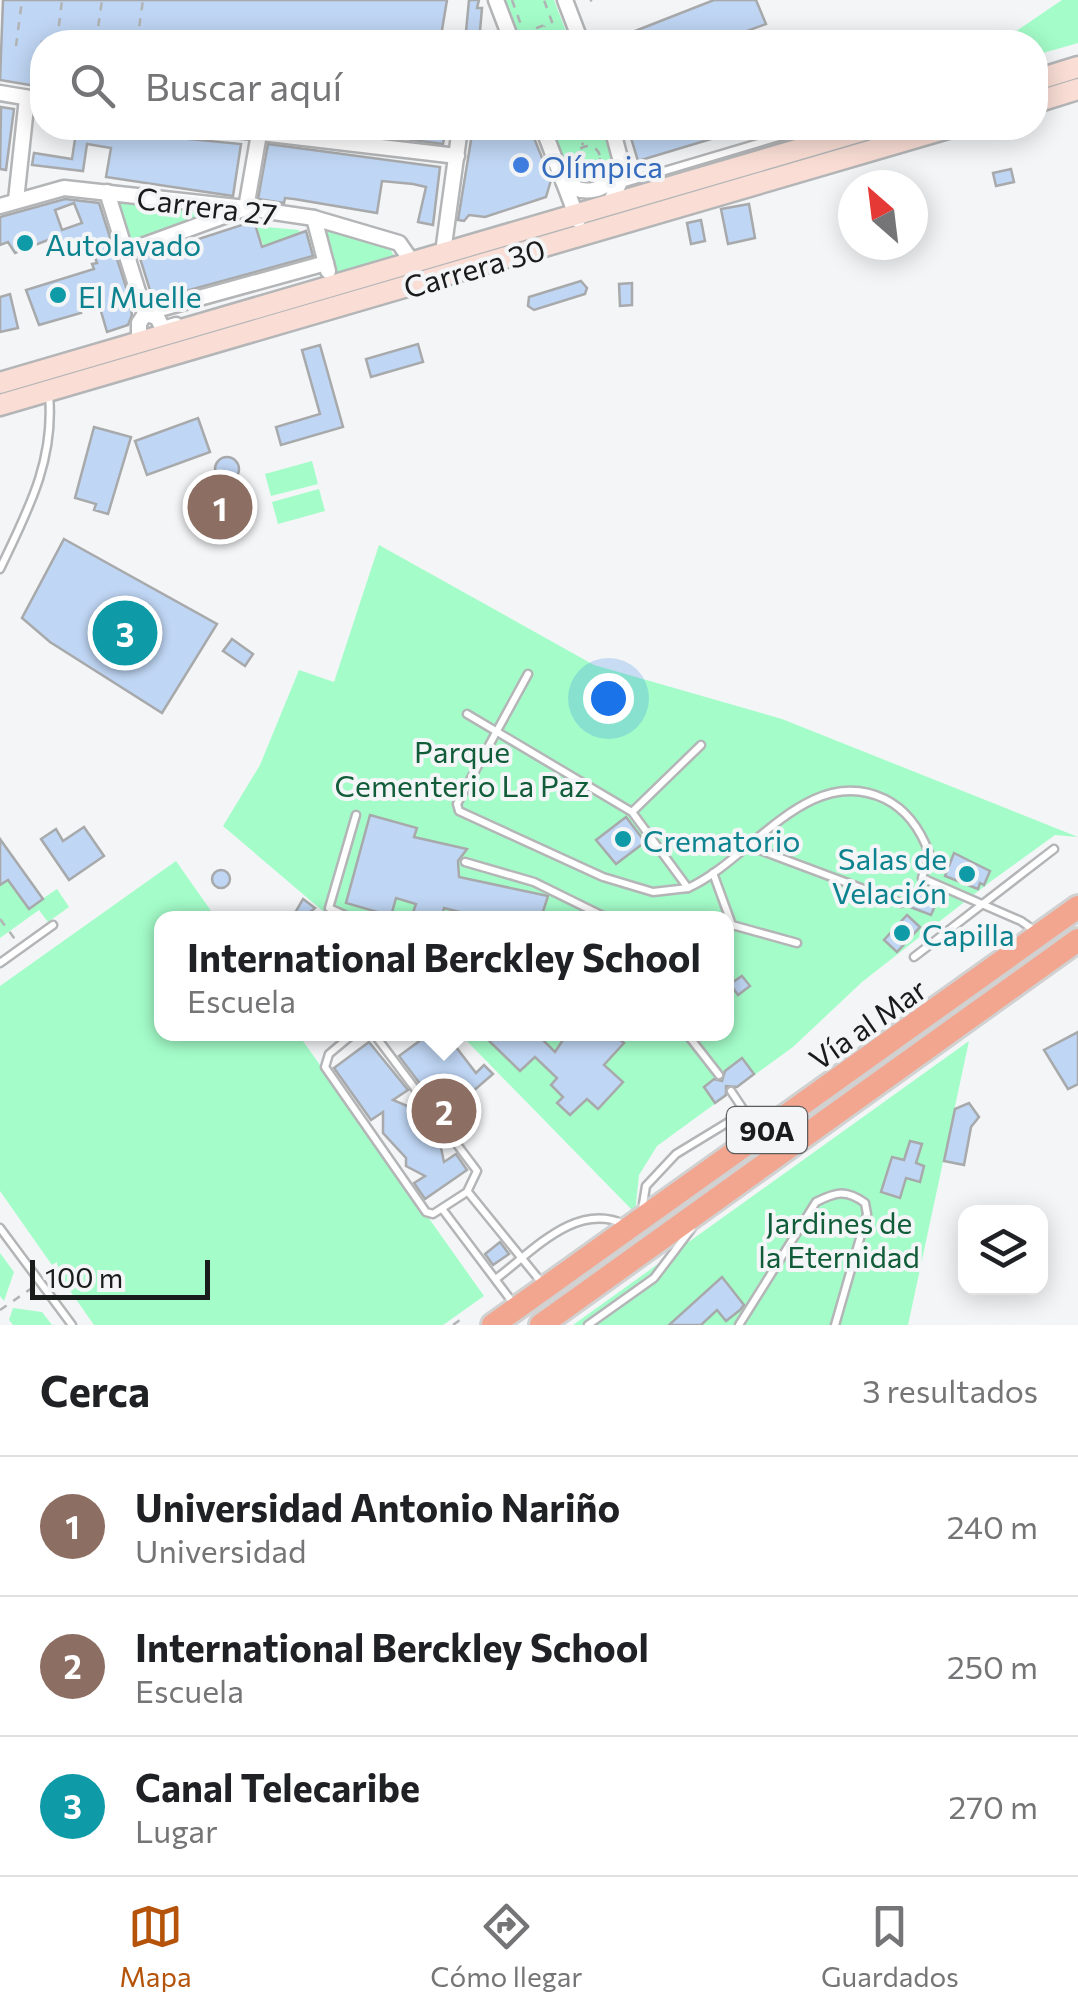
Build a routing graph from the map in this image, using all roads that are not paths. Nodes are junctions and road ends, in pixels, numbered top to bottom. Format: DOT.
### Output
graph roads {
  1 [pos="496,0"];
  2 [pos="565,0"];
  3 [pos="507,30"];
  4 [pos="577,30"];
  5 [pos="1078,67"];
  6 [pos="1048,76"];
  7 [pos="1078,89"];
  8 [pos="0,93"];
  9 [pos="30,98"];
  10 [pos="1048,98"];
  11 [pos="30,126"];
  12 [pos="257,140"];
  13 [pos="335,140"];
  14 [pos="459,140"];
  15 [pos="548,140"];
  16 [pos="616,140"];
  17 [pos="773,140"];
  18 [pos="825,140"];
  19 [pos="906,140"];
  20 [pos="457,156"];
  21 [pos="624,162"];
  22 [pos="563,180"];
  23 [pos="107,192"];
  24 [pos="616,193"];
  25 [pos="16,200"];
  26 [pos="0,206"];
  27 [pos="246,208"];
  28 [pos="576,213"];
  29 [pos="314,218"];
  30 [pos="616,224"];
  31 [pos="520,230"];
  32 [pos="583,235"];
  33 [pos="444,245"];
  34 [pos="128,251"];
  35 [pos="408,256"];
  36 [pos="145,314"];
  37 [pos="138,341"];
  38 [pos="0,383"];
  39 [pos="49,391"];
  40 [pos="0,404"];
  41 [pos="0,569"];
  42 [pos="528,674"];
  43 [pos="467,714"];
  44 [pos="497,733"];
  45 [pos="702,744"];
  46 [pos="632,812"];
  47 [pos="356,815"];
  48 [pos="749,846"];
  49 [pos="1054,850"];
  50 [pos="465,862"];
  51 [pos="713,874"];
  52 [pos="688,888"];
  53 [pos="901,902"];
  54 [pos="982,905"];
  55 [pos="1078,907"];
  56 [pos="335,911"];
  57 [pos="593,911"];
  58 [pos="727,911"];
  59 [pos="53,925"];
  60 [pos="734,926"];
  61 [pos="1041,936"];
  62 [pos="1078,940"];
  63 [pos="798,943"];
  64 [pos="914,957"];
  65 [pos="0,964"];
  66 [pos="344,1041"];
  67 [pos="379,1041"];
  68 [pos="692,1041"];
  69 [pos="719,1076"];
  70 [pos="731,1091"];
  71 [pos="745,1112"];
  72 [pos="787,1116"];
  73 [pos="468,1192"];
  74 [pos="708,1206"];
  75 [pos="443,1210"];
  76 [pos="636,1224"];
  77 [pos="0,1228"];
  78 [pos="524,1258"];
  79 [pos="497,1278"];
  80 [pos="546,1288"];
  81 [pos="517,1308"];
  82 [pos="72,1325"];
  83 [pos="493,1325"];
  84 [pos="541,1325"];
  85 [pos="588,1325"];
  86 [pos="739,1325"];
  87 [pos="835,1325"];
  1 -- 3 [label="street"];
  2 -- 4 [label="street"];
  5 -- 6 [label="main road"];
  7 -- 10 [label="main road"];
  8 -- 9 [label="street"];
  11 -- 25 [label="street"];
  12 -- 27 [label="street"];
  13 -- 20 [label="street"];
  14 -- 20 [label="street"];
  15 -- 22 [label="street"];
  16 -- 21 [label="street"];
  17 -- 24 [label="lane"];
  18 -- 24 [label="main road, Carrera 30"];
  19 -- 30 [label="main road, Carrera 30"];
  20 -- 33 [label="street"];
  21 -- 22 [label="street"];
  21 -- 24 [label="street"];
  22 -- 28 [label="street"];
  23 -- 25 [label="street, Carrera 27"];
  23 -- 27 [label="street, Carrera 27"];
  23 -- 34 [label="street"];
  24 -- 28 [label="main road, Carrera 30"];
  24 -- 30 [label="main road"];
  25 -- 26 [label="street, Carrera 27"];
  27 -- 29 [label="street, Carrera 27"];
  27 -- 34 [label="street"];
  28 -- 31 [label="main road, Carrera 30"];
  28 -- 32 [label="street"];
  29 -- 35 [label="street, Carrera 27"];
  29 -- 36 [label="street"];
  30 -- 32 [label="main road, Carrera 30"];
  31 -- 36 [label="street"];
  31 -- 37 [label="main road, Carrera 30"];
  32 -- 39 [label="main road, Carrera 30"];
  34 -- 36 [label="street"];
  36 -- 37 [label="street"];
  37 -- 38 [label="main road, Carrera 30"];
  39 -- 40 [label="main road, Carrera 30"];
  39 -- 41 [label="lane"];
  42 -- 44 [label="lane"];
  43 -- 44 [label="lane"];
  44 -- 46 [label="lane"];
  44 -- 52 [label="lane"];
  45 -- 46 [label="lane"];
  46 -- 52 [label="lane"];
  47 -- 56 [label="lane"];
  48 -- 51 [label="lane"];
  48 -- 53 [label="lane"];
  48 -- 54 [label="lane"];
  49 -- 54 [label="lane"];
  50 -- 57 [label="lane"];
  51 -- 52 [label="lane"];
  51 -- 58 [label="lane"];
  54 -- 61 [label="lane"];
  54 -- 64 [label="lane"];
  55 -- 61 [label="highway, Vía al Mar / 90A"];
  59 -- 65 [label="lane"];
  60 -- 63 [label="lane"];
  61 -- 72 [label="highway, Vía al Mar / 90A"];
  62 -- 74 [label="highway, Vía al Mar / 90A"];
  66 -- 75 [label="lane"];
  67 -- 73 [label="lane"];
  68 -- 69 [label="lane"];
  70 -- 71 [label="lane"];
  71 -- 72 [label="lane"];
  71 -- 76 [label="lane"];
  72 -- 76 [label="highway, Vía al Mar / 90A"];
  73 -- 75 [label="lane"];
  73 -- 78 [label="lane"];
  74 -- 84 [label="highway, Vía al Mar / 90A"];
  74 -- 85 [label="lane"];
  75 -- 79 [label="lane"];
  76 -- 78 [label="lane"];
  76 -- 80 [label="highway, Vía al Mar / 90A"];
  77 -- 82 [label="lane"];
  78 -- 79 [label="lane"];
  78 -- 80 [label="lane"];
  79 -- 81 [label="lane"];
  80 -- 81 [label="highway, Vía al Mar / 90A"];
  81 -- 83 [label="highway, Vía al Mar / 90A"];
  86 -- 87 [label="lane"];
}
